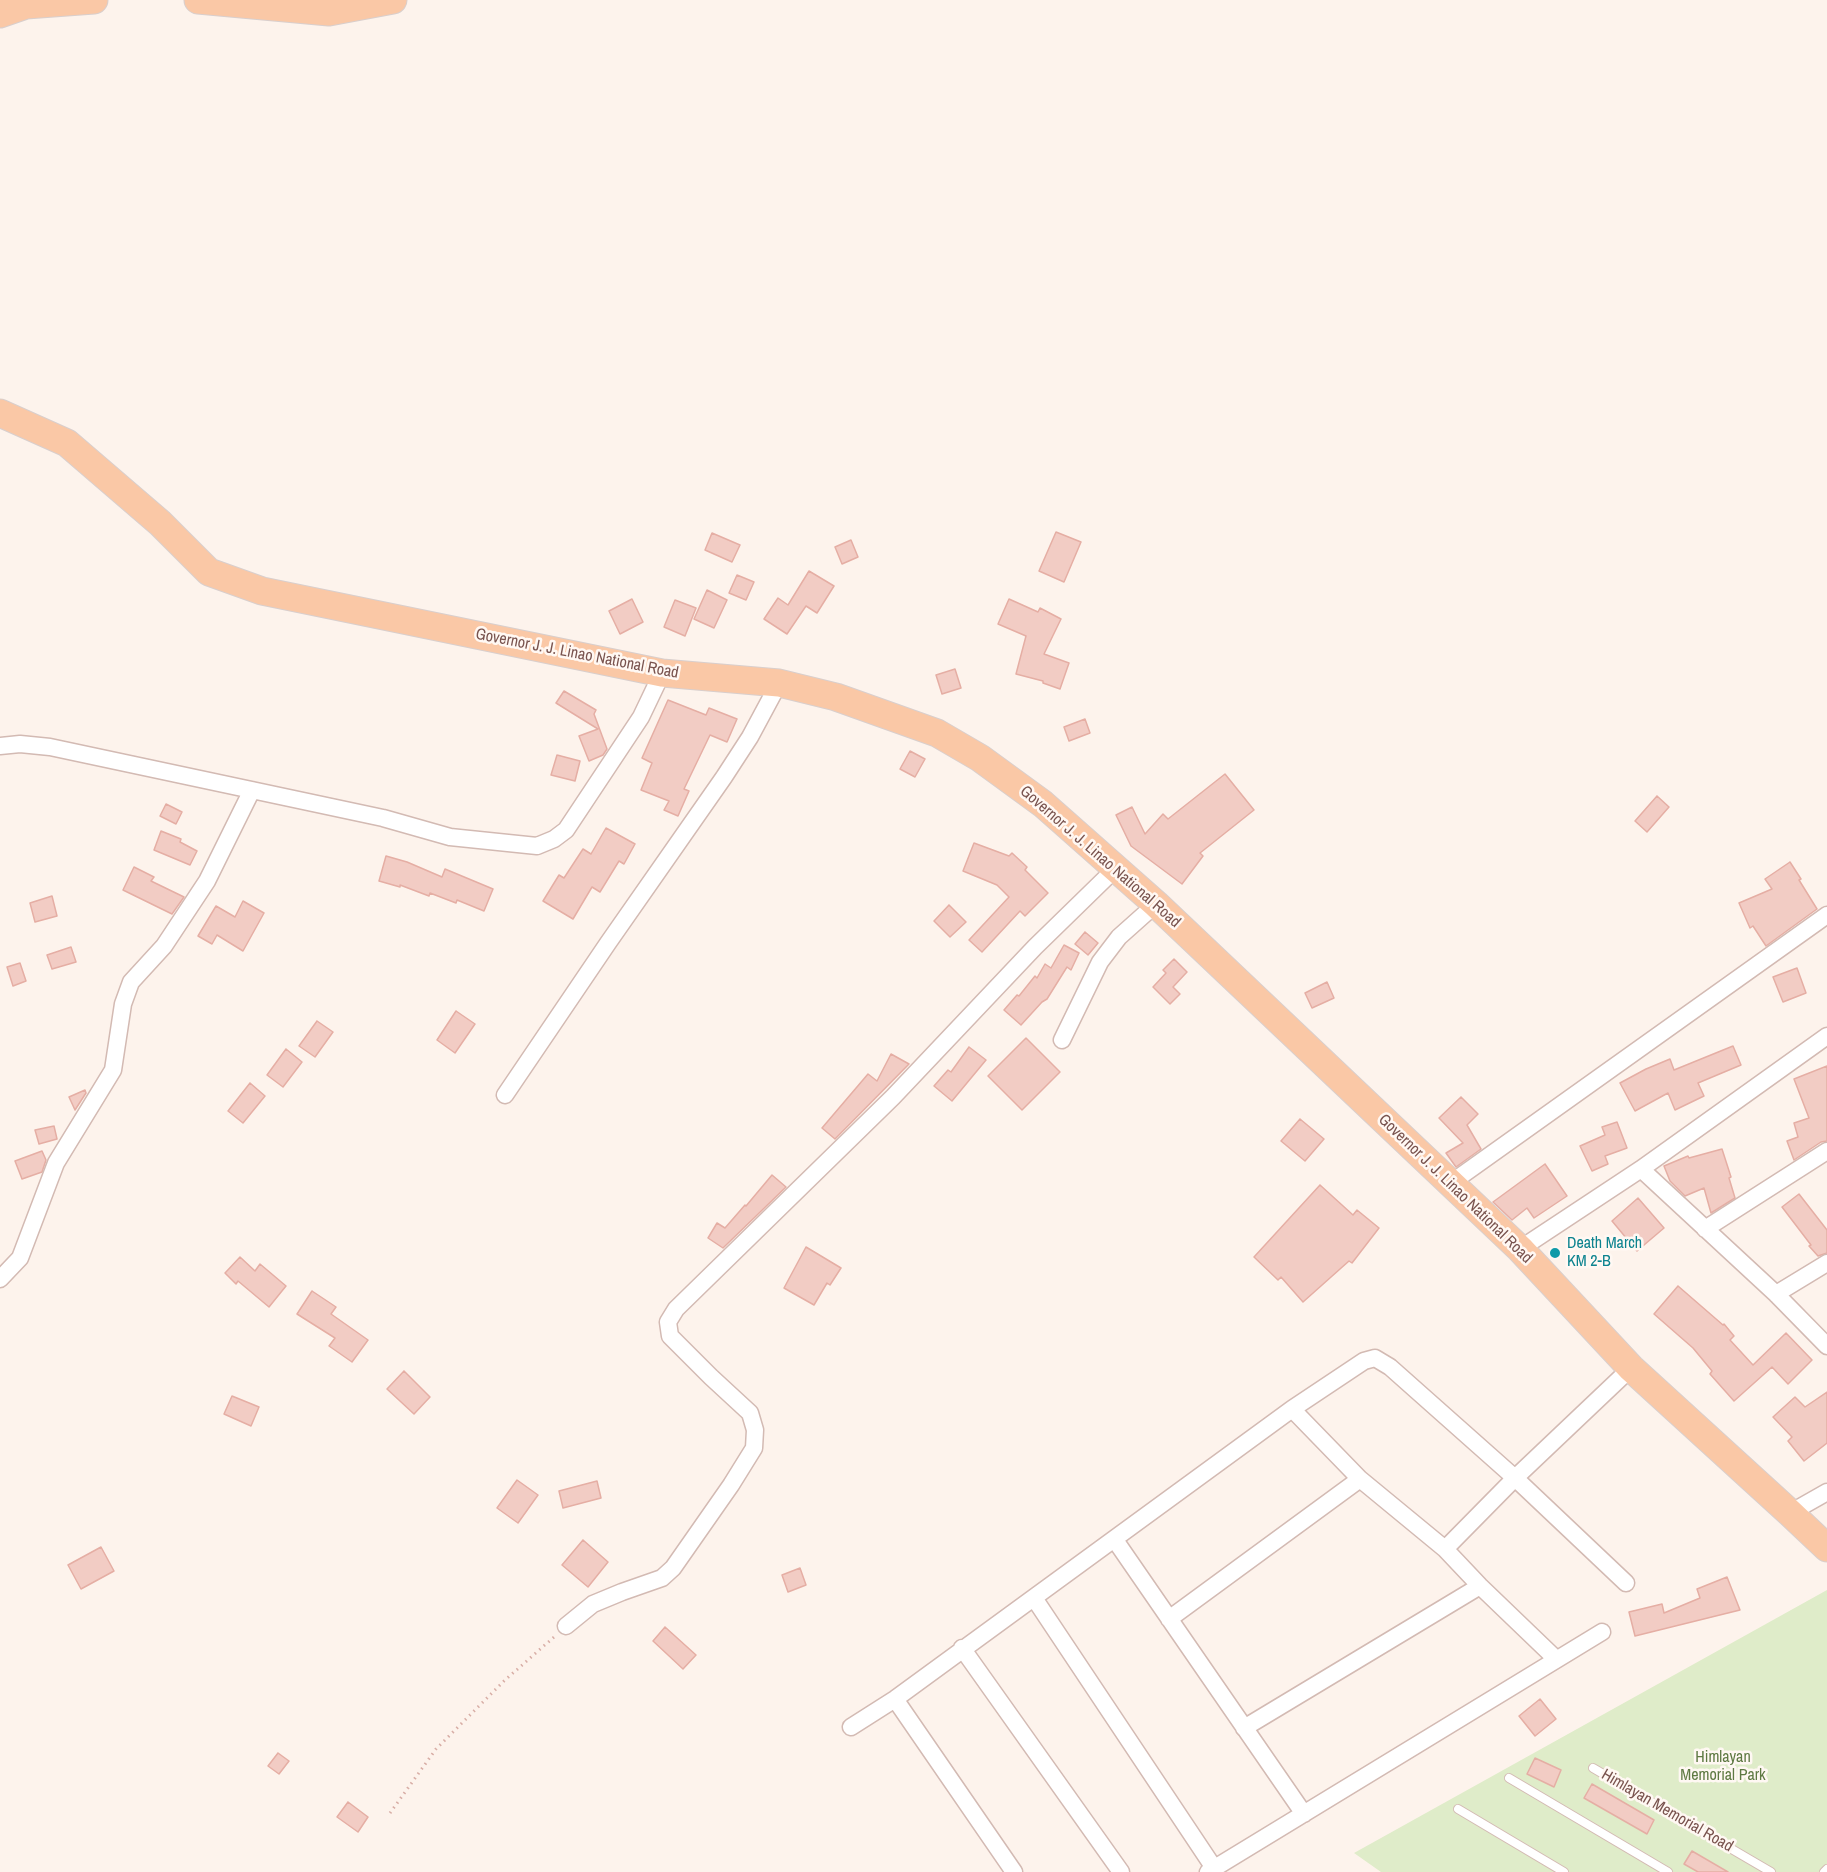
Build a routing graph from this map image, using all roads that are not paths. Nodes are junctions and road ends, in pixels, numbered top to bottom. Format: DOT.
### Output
graph roads {
  1 [pos="94,0"];
  2 [pos="198,0"];
  3 [pos="393,0"];
  4 [pos="0,14"];
  5 [pos="0,413"];
  6 [pos="662,673"];
  7 [pos="779,683"];
  8 [pos="0,746"];
  9 [pos="252,790"];
  10 [pos="1115,869"];
  11 [pos="1156,904"];
  12 [pos="1827,915"];
  13 [pos="1827,1036"];
  14 [pos="1062,1040"];
  15 [pos="505,1095"];
  16 [pos="1827,1151"];
  17 [pos="1641,1168"];
  18 [pos="1451,1182"];
  19 [pos="1705,1229"];
  20 [pos="1520,1249"];
  21 [pos="1827,1263"];
  22 [pos="0,1279"];
  23 [pos="1776,1294"];
  24 [pos="1827,1346"];
  25 [pos="1631,1368"];
  26 [pos="1292,1409"];
  27 [pos="1515,1478"];
  28 [pos="1360,1479"];
  29 [pos="1827,1492"];
  30 [pos="1790,1513"];
  31 [pos="1115,1540"];
  32 [pos="1827,1548"];
  33 [pos="1445,1549"];
  34 [pos="1626,1583"];
  35 [pos="1480,1586"];
  36 [pos="1034,1598"];
  37 [pos="1169,1618"];
  38 [pos="566,1626"];
  39 [pos="1602,1632"];
  40 [pos="962,1648"];
  41 [pos="1556,1659"];
  42 [pos="895,1699"];
  43 [pos="851,1727"];
  44 [pos="1244,1728"];
  45 [pos="1593,1768"];
  46 [pos="1509,1778"];
  47 [pos="1458,1809"];
  48 [pos="1304,1814"];
  49 [pos="1211,1870"];
  50 [pos="1014,1872"];
  51 [pos="1121,1872"];
  52 [pos="1564,1872"];
  53 [pos="1668,1872"];
  54 [pos="1772,1872"];
  1 -- 4 [label="main road"];
  2 -- 3 [label="main road"];
  5 -- 6 [label="main road, Governor J. J. Linao National Road"];
  6 -- 7 [label="main road, Governor J. J. Linao National Road"];
  6 -- 9 [label="street"];
  7 -- 10 [label="main road, Governor J. J. Linao National Road"];
  7 -- 15 [label="street"];
  8 -- 9 [label="street"];
  9 -- 22 [label="street"];
  10 -- 11 [label="main road, Governor J. J. Linao National Road"];
  10 -- 38 [label="street"];
  11 -- 14 [label="street"];
  11 -- 18 [label="main road, Governor J. J. Linao National Road"];
  12 -- 18 [label="street"];
  13 -- 17 [label="street"];
  16 -- 19 [label="street"];
  17 -- 19 [label="street"];
  17 -- 20 [label="street"];
  18 -- 20 [label="main road, Governor J. J. Linao National Road"];
  19 -- 23 [label="street"];
  20 -- 25 [label="main road, Governor J. J. Linao National Road"];
  21 -- 23 [label="street"];
  23 -- 24 [label="street"];
  25 -- 27 [label="street"];
  25 -- 30 [label="main road, Governor J. J. Linao National Road"];
  26 -- 27 [label="street"];
  26 -- 28 [label="street"];
  26 -- 31 [label="street"];
  27 -- 33 [label="street"];
  27 -- 34 [label="street"];
  28 -- 33 [label="street"];
  28 -- 37 [label="street"];
  29 -- 30 [label="street"];
  30 -- 32 [label="main road, Governor J. J. Linao National Road"];
  31 -- 36 [label="street"];
  31 -- 37 [label="street"];
  33 -- 35 [label="street"];
  35 -- 41 [label="street"];
  35 -- 44 [label="street"];
  36 -- 40 [label="street"];
  36 -- 49 [label="street"];
  37 -- 44 [label="street"];
  39 -- 41 [label="street"];
  40 -- 42 [label="street"];
  40 -- 51 [label="street"];
  41 -- 48 [label="street"];
  42 -- 43 [label="street"];
  42 -- 50 [label="street"];
  44 -- 48 [label="street"];
  45 -- 54 [label="lane, Himlayan Memorial Road"];
  46 -- 53 [label="lane"];
  47 -- 52 [label="lane"];
  48 -- 49 [label="street"];
}
